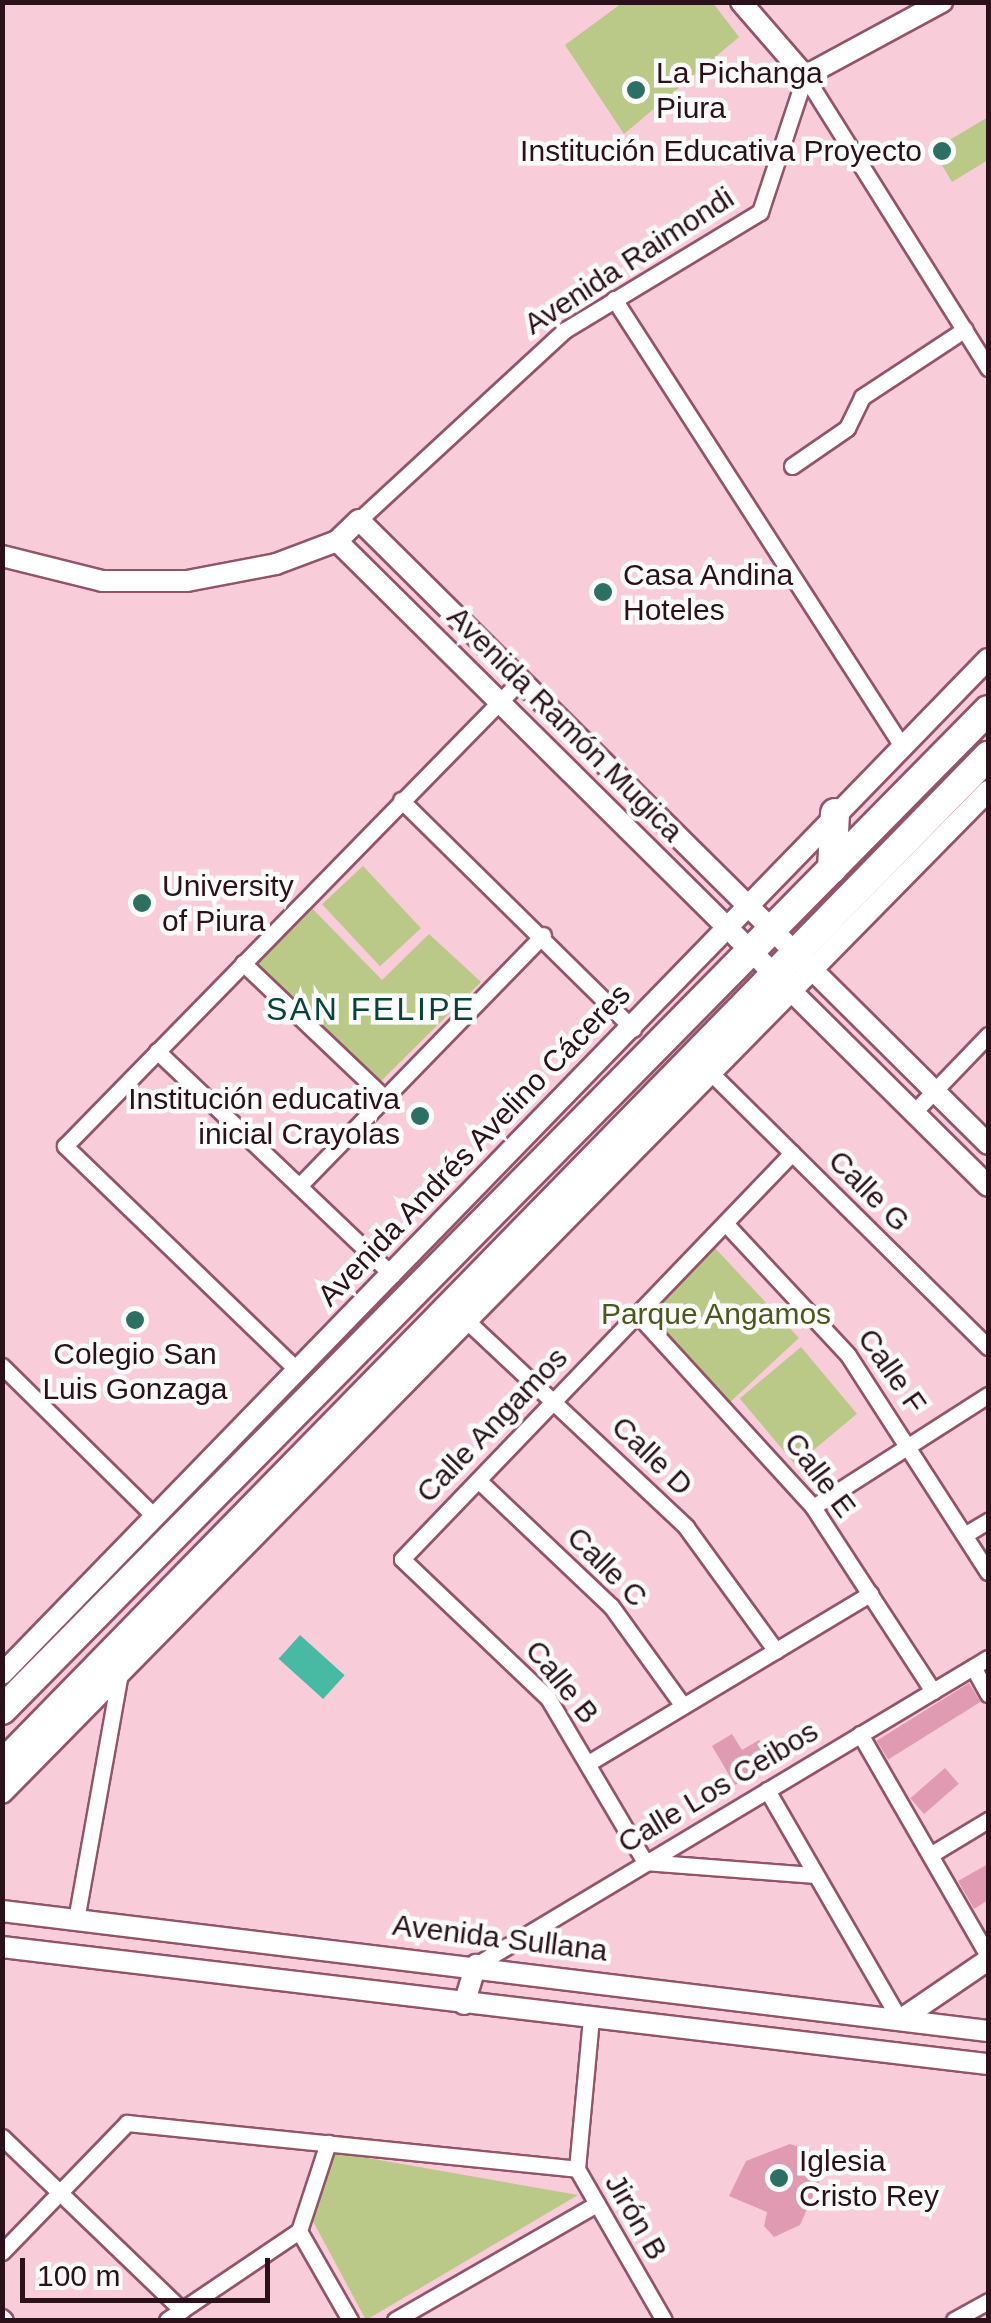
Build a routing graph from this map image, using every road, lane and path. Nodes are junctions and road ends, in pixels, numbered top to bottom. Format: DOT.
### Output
graph roads {
  1 [pos="741,2"];
  2 [pos="942,2"];
  3 [pos="805,76"];
  4 [pos="614,299"];
  5 [pos="965,329"];
  6 [pos="986,358"];
  7 [pos="792,466"];
  8 [pos="359,520"];
  9 [pos="337,541"];
  10 [pos="2,556"];
  11 [pos="988,659"];
  12 [pos="520,681"];
  13 [pos="499,702"];
  14 [pos="988,710"];
  15 [pos="902,746"];
  16 [pos="988,756"];
  17 [pos="988,791"];
  18 [pos="401,800"];
  19 [pos="835,813"];
  20 [pos="832,869"];
  21 [pos="744,904"];
  22 [pos="729,931"];
  23 [pos="771,931"];
  24 [pos="543,935"];
  25 [pos="750,951"];
  26 [pos="243,963"];
  27 [pos="803,964"];
  28 [pos="783,984"];
  29 [pos="633,1029"];
  30 [pos="988,1036"];
  31 [pos="158,1051"];
  32 [pos="712,1074"];
  33 [pos="933,1092"];
  34 [pos="385,1098"];
  35 [pos="914,1112"];
  36 [pos="988,1144"];
  37 [pos="792,1153"];
  38 [pos="300,1186"];
  39 [pos="988,1186"];
  40 [pos="725,1223"];
  41 [pos="392,1275"];
  42 [pos="637,1314"];
  43 [pos="468,1321"];
  44 [pos="988,1348"];
  45 [pos="2,1366"];
  46 [pos="298,1371"];
  47 [pos="988,1396"];
  48 [pos="554,1401"];
  49 [pos="910,1446"];
  50 [pos="478,1480"];
  51 [pos="813,1507"];
  52 [pos="156,1517"];
  53 [pos="988,1521"];
  54 [pos="966,1534"];
  55 [pos="404,1563"];
  56 [pos="988,1572"];
  57 [pos="870,1594"];
  58 [pos="776,1651"];
  59 [pos="988,1658"];
  60 [pos="973,1667"];
  61 [pos="2,1674"];
  62 [pos="120,1679"];
  63 [pos="933,1691"];
  64 [pos="988,1694"];
  65 [pos="683,1706"];
  66 [pos="2,1710"];
  67 [pos="860,1734"];
  68 [pos="590,1762"];
  69 [pos="2,1766"];
  70 [pos="767,1790"];
  71 [pos="2,1792"];
  72 [pos="988,1820"];
  73 [pos="930,1855"];
  74 [pos="646,1862"];
  75 [pos="815,1875"];
  76 [pos="2,1911"];
  77 [pos="76,1920"];
  78 [pos="2,1947"];
  79 [pos="988,1958"];
  80 [pos="476,1965"];
  81 [pos="464,2004"];
  82 [pos="591,2018"];
  83 [pos="900,2020"];
  84 [pos="988,2031"];
  85 [pos="988,2064"];
  86 [pos="2,2137"];
  87 [pos="328,2143"];
  88 [pos="577,2169"];
  89 [pos="62,2190"];
  90 [pos="597,2204"];
  91 [pos="299,2230"];
  92 [pos="2,2252"];
  93 [pos="988,2301"];
  94 [pos="182,2310"];
  95 [pos="166,2320"];
  96 [pos="350,2320"];
  97 [pos="395,2320"];
  98 [pos="664,2320"];
  99 [pos="954,2320"];
  1 -- 3 [label="street"];
  2 -- 3 [label="street"];
  3 -- 4 [label="street, Avenida Raimondi"];
  3 -- 5 [label="street"];
  4 -- 8 [label="street, Avenida Raimondi"];
  4 -- 15 [label="street"];
  5 -- 6 [label="street"];
  5 -- 7 [label="street"];
  8 -- 9 [label="street, Avenida Raimondi"];
  8 -- 12 [label="street, Avenida Ramón Mugica"];
  9 -- 10 [label="street"];
  9 -- 13 [label="street, Avenida Ramón Mugica"];
  11 -- 15 [label="street, Avenida Andrés Avelino Cáceres"];
  12 -- 13 [label="street"];
  12 -- 21 [label="street, Avenida Ramón Mugica"];
  13 -- 18 [label="street"];
  13 -- 22 [label="street, Avenida Ramón Mugica"];
  14 -- 20 [label="highway, Avenida Andrés Avelino Cáceres"];
  15 -- 19 [label="street, Avenida Andrés Avelino Cáceres"];
  16 -- 27 [label="highway"];
  17 -- 27 [label="street"];
  18 -- 24 [label="street"];
  18 -- 26 [label="street"];
  19 -- 20 [label="highway"];
  19 -- 21 [label="street, Avenida Andrés Avelino Cáceres"];
  20 -- 23 [label="highway, Avenida Andrés Avelino Cáceres"];
  21 -- 22 [label="street, Avenida Andrés Avelino Cáceres"];
  21 -- 23 [label="street, Avenida Ramón Mugica"];
  22 -- 25 [label="street, Avenida Ramón Mugica"];
  22 -- 29 [label="street, Avenida Andrés Avelino Cáceres"];
  23 -- 25 [label="highway, Avenida Andrés Avelino Cáceres"];
  23 -- 27 [label="street, Avenida Ramón Mugica"];
  24 -- 29 [label="street"];
  24 -- 34 [label="street"];
  25 -- 28 [label="street, Avenida Ramón Mugica"];
  25 -- 66 [label="highway, Avenida Andrés Avelino Cáceres"];
  26 -- 31 [label="street"];
  26 -- 34 [label="street"];
  27 -- 28 [label="highway"];
  27 -- 33 [label="street, Avenida Ramón Mugica"];
  28 -- 32 [label="street"];
  28 -- 35 [label="street, Avenida Ramón Mugica"];
  28 -- 69 [label="highway"];
  29 -- 41 [label="street, Avenida Andrés Avelino Cáceres"];
  30 -- 33 [label="street"];
  31 -- 38 [label="street"];
  31 -- 46 [label="street"];
  32 -- 37 [label="street, Calle G"];
  32 -- 43 [label="street"];
  33 -- 35 [label="street"];
  33 -- 36 [label="street, Avenida Ramón Mugica"];
  34 -- 38 [label="street"];
  35 -- 39 [label="street, Avenida Ramón Mugica"];
  37 -- 40 [label="street, Calle Angamos"];
  37 -- 44 [label="street, Calle G"];
  38 -- 41 [label="street"];
  40 -- 42 [label="street, Calle Angamos"];
  40 -- 49 [label="street, Calle F"];
  41 -- 46 [label="street, Avenida Andrés Avelino Cáceres"];
  42 -- 48 [label="street, Calle Angamos"];
  42 -- 51 [label="street, Calle E"];
  43 -- 48 [label="street, Calle D"];
  43 -- 62 [label="street"];
  45 -- 52 [label="street"];
  46 -- 52 [label="street, Avenida Andrés Avelino Cáceres"];
  47 -- 49 [label="street"];
  48 -- 50 [label="street, Calle Angamos"];
  48 -- 58 [label="street, Calle D"];
  49 -- 51 [label="street"];
  49 -- 54 [label="street, Calle F"];
  50 -- 55 [label="street, Calle Angamos"];
  50 -- 65 [label="street, Calle C"];
  51 -- 57 [label="street, Calle E"];
  52 -- 61 [label="street, Avenida Andrés Avelino Cáceres"];
  53 -- 54 [label="street"];
  54 -- 56 [label="street, Calle F"];
  55 -- 68 [label="street, Calle B"];
  57 -- 58 [label="street"];
  57 -- 63 [label="street, Calle E"];
  58 -- 65 [label="street"];
  59 -- 60 [label="street, Calle Los Ceibos"];
  60 -- 63 [label="street, Calle Los Ceibos"];
  60 -- 64 [label="street"];
  62 -- 71 [label="street"];
  62 -- 77 [label="street"];
  63 -- 67 [label="street, Calle Los Ceibos"];
  65 -- 68 [label="street"];
  67 -- 70 [label="street, Calle Los Ceibos"];
  67 -- 73 [label="street"];
  68 -- 74 [label="street, Calle B"];
  70 -- 74 [label="street, Calle Los Ceibos"];
  70 -- 75 [label="street"];
  72 -- 73 [label="street"];
  73 -- 79 [label="street"];
  74 -- 75 [label="street"];
  74 -- 80 [label="street, Calle Los Ceibos"];
  75 -- 83 [label="street"];
  76 -- 77 [label="street, Avenida Sullana"];
  77 -- 80 [label="street, Avenida Sullana"];
  78 -- 81 [label="street"];
  79 -- 83 [label="street"];
  80 -- 81 [label="street"];
  80 -- 83 [label="street, Avenida Sullana"];
  81 -- 82 [label="street"];
  82 -- 85 [label="street"];
  82 -- 88 [label="street, Jirón B"];
  83 -- 84 [label="street, Avenida Sullana"];
  86 -- 89 [label="street"];
  87 -- 88 [label="street"];
  87 -- 89 [label="street"];
  87 -- 91 [label="street"];
  88 -- 90 [label="street, Jirón B"];
  89 -- 92 [label="street"];
  89 -- 94 [label="street"];
  90 -- 97 [label="street"];
  90 -- 98 [label="street, Jirón B"];
  91 -- 94 [label="street"];
  91 -- 96 [label="street"];
  93 -- 99 [label="street"];
  94 -- 95 [label="street"];
}
